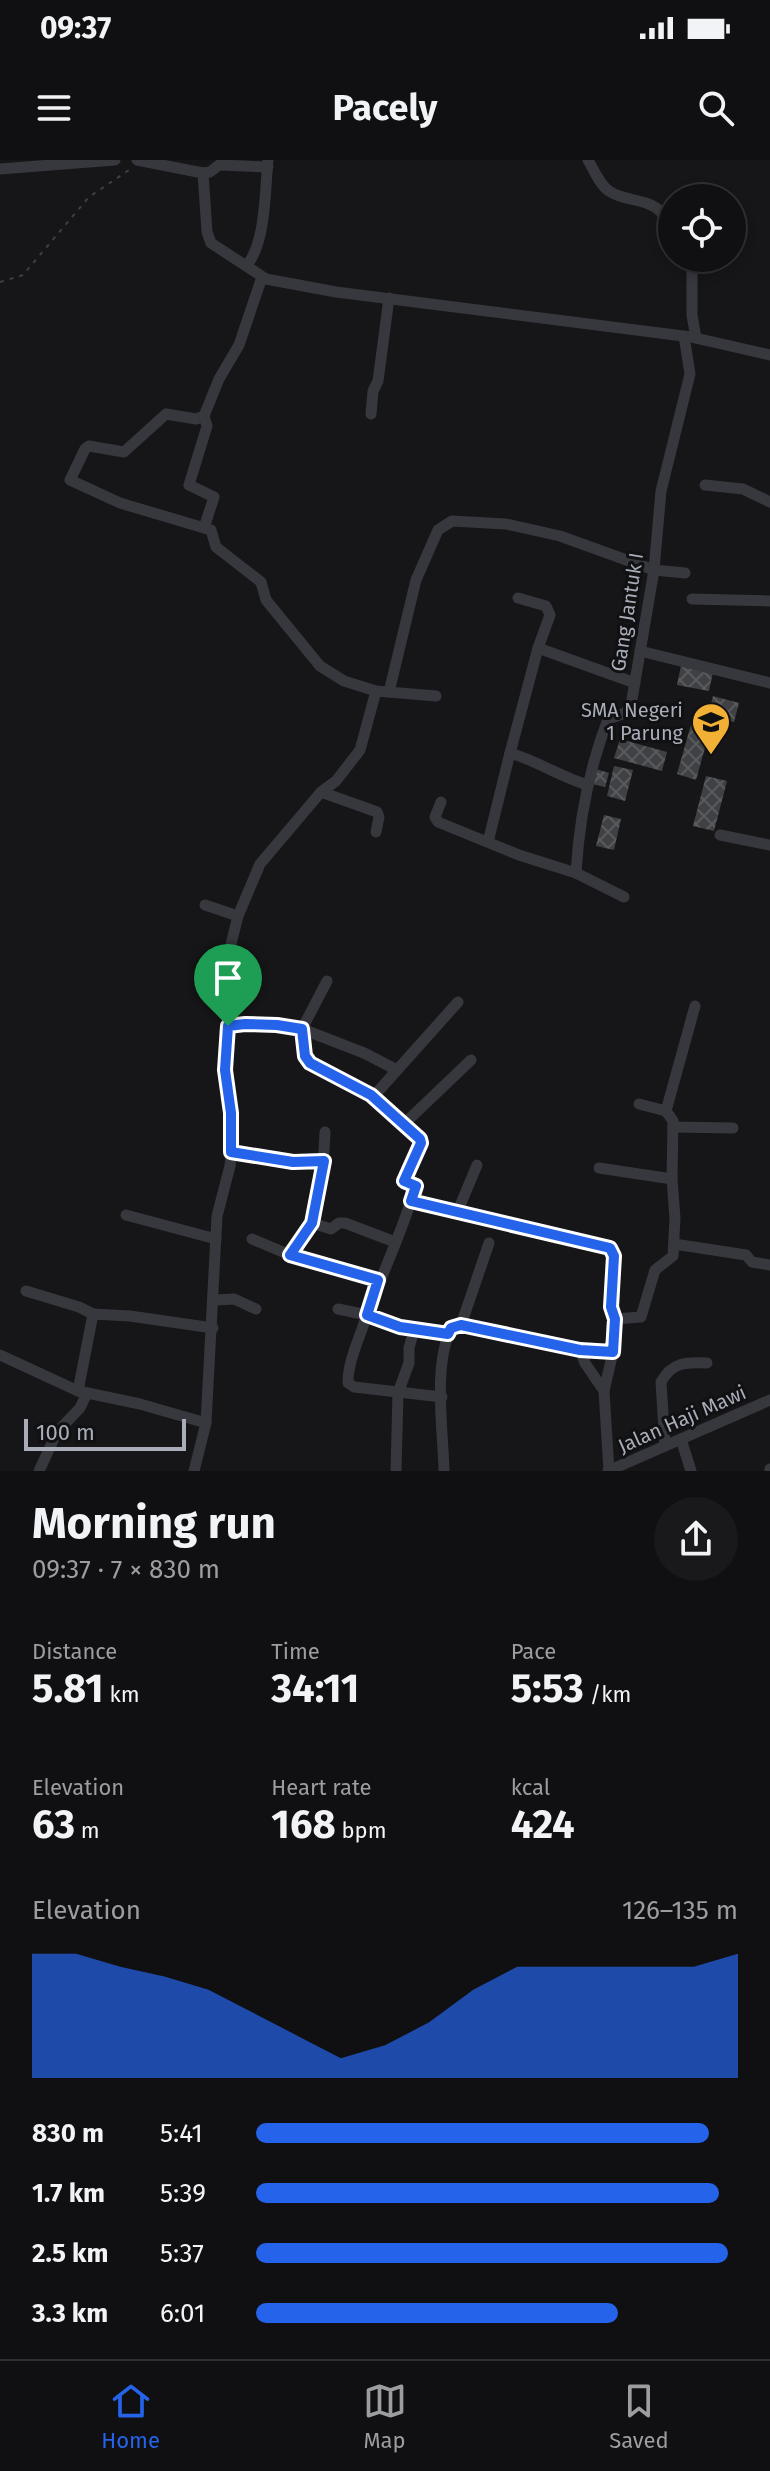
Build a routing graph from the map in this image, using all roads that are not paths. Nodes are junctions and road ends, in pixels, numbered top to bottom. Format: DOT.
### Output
graph roads {
  1 [pos="115,160"];
  2 [pos="588,160"];
  3 [pos="601,160"];
  4 [pos="139,161"];
  5 [pos="268,164"];
  6 [pos="0,169"];
  7 [pos="203,173"];
  8 [pos="599,180"];
  9 [pos="658,209"];
  10 [pos="247,265"];
  11 [pos="692,272"];
  12 [pos="262,277"];
  13 [pos="389,298"];
  14 [pos="690,337"];
  15 [pos="770,355"];
  16 [pos="371,414"];
  17 [pos="204,416"];
  18 [pos="705,485"];
  19 [pos="770,502"];
  20 [pos="204,528"];
  21 [pos="654,570"];
  22 [pos="685,573"];
  23 [pos="518,598"];
  24 [pos="692,599"];
  25 [pos="770,601"];
  26 [pos="538,648"];
  27 [pos="640,651"];
  28 [pos="635,683"];
  29 [pos="770,683"];
  30 [pos="376,691"];
  31 [pos="389,692"];
  32 [pos="436,696"];
  33 [pos="510,753"];
  34 [pos="588,785"];
  35 [pos="321,792"];
  36 [pos="441,802"];
  37 [pos="376,832"];
  38 [pos="720,835"];
  39 [pos="488,842"];
  40 [pos="770,845"];
  41 [pos="576,873"];
  42 [pos="624,897"];
  43 [pos="205,905"];
  44 [pos="238,916"];
  45 [pos="327,981"];
  46 [pos="458,1002"];
  47 [pos="695,1006"];
  48 [pos="228,1026"];
  49 [pos="302,1029"];
  50 [pos="471,1060"];
  51 [pos="397,1070"];
  52 [pos="373,1097"];
  53 [pos="639,1104"];
  54 [pos="666,1111"];
  55 [pos="404,1124"];
  56 [pos="673,1127"];
  57 [pos="733,1128"];
  58 [pos="325,1132"];
  59 [pos="231,1152"];
  60 [pos="324,1161"];
  61 [pos="477,1165"];
  62 [pos="599,1168"];
  63 [pos="672,1179"];
  64 [pos="411,1201"];
  65 [pos="457,1213"];
  66 [pos="126,1215"];
  67 [pos="312,1223"];
  68 [pos="216,1239"];
  69 [pos="252,1239"];
  70 [pos="395,1242"];
  71 [pos="489,1243"];
  72 [pos="674,1244"];
  73 [pos="290,1255"];
  74 [pos="770,1265"];
  75 [pos="378,1280"];
  76 [pos="26,1291"];
  77 [pos="215,1300"];
  78 [pos="256,1309"];
  79 [pos="338,1309"];
  80 [pos="93,1314"];
  81 [pos="367,1315"];
  82 [pos="615,1319"];
  83 [pos="461,1325"];
  84 [pos="213,1328"];
  85 [pos="414,1330"];
  86 [pos="448,1334"];
  87 [pos="580,1350"];
  88 [pos="613,1352"];
  89 [pos="2,1360"];
  90 [pos="707,1363"];
  91 [pos="604,1391"];
  92 [pos="83,1392"];
  93 [pos="398,1393"];
  94 [pos="442,1397"];
  95 [pos="770,1400"];
  96 [pos="206,1423"];
  97 [pos="681,1439"];
  98 [pos="665,1446"];
  99 [pos="39,1471"];
  100 [pos="194,1471"];
  101 [pos="396,1471"];
  102 [pos="444,1471"];
  103 [pos="609,1471"];
  104 [pos="691,1471"];
  1 -- 6 [label="street"];
  2 -- 8 [label="street"];
  3 -- 8 [label="street"];
  4 -- 7 [label="street"];
  5 -- 7 [label="street"];
  5 -- 10 [label="street"];
  7 -- 10 [label="street"];
  8 -- 9 [label="street"];
  10 -- 12 [label="street"];
  11 -- 14 [label="street, Gang Jantuk I"];
  12 -- 13 [label="street"];
  12 -- 17 [label="street"];
  13 -- 14 [label="street"];
  13 -- 16 [label="street"];
  14 -- 15 [label="street"];
  14 -- 21 [label="street, Gang Jantuk I"];
  17 -- 20 [label="street"];
  17 -- 20 [label="street"];
  18 -- 19 [label="street"];
  20 -- 30 [label="street"];
  21 -- 22 [label="street"];
  21 -- 27 [label="street, Gang Jantuk I"];
  21 -- 31 [label="street"];
  23 -- 26 [label="street"];
  24 -- 25 [label="street"];
  26 -- 28 [label="street"];
  26 -- 33 [label="street"];
  27 -- 28 [label="street, Gang Jantuk I"];
  27 -- 29 [label="street"];
  28 -- 34 [label="street, Gang Jantuk I"];
  30 -- 31 [label="street"];
  30 -- 35 [label="street"];
  31 -- 32 [label="street"];
  33 -- 34 [label="street"];
  33 -- 39 [label="street"];
  34 -- 41 [label="street, Gang Jantuk I"];
  35 -- 37 [label="street"];
  35 -- 44 [label="street"];
  36 -- 39 [label="street"];
  38 -- 40 [label="street"];
  39 -- 41 [label="street"];
  41 -- 42 [label="street"];
  43 -- 44 [label="street"];
  44 -- 48 [label="street"];
  45 -- 49 [label="street"];
  46 -- 51 [label="street"];
  47 -- 54 [label="street"];
  48 -- 49 [label="street"];
  48 -- 59 [label="street"];
  49 -- 51 [label="street"];
  49 -- 52 [label="street"];
  50 -- 55 [label="street"];
  51 -- 52 [label="street"];
  52 -- 55 [label="street"];
  53 -- 54 [label="street"];
  54 -- 56 [label="street"];
  55 -- 64 [label="street"];
  56 -- 57 [label="street"];
  56 -- 63 [label="street"];
  58 -- 60 [label="street"];
  59 -- 60 [label="street"];
  59 -- 68 [label="street"];
  60 -- 67 [label="street"];
  61 -- 65 [label="street"];
  62 -- 63 [label="street"];
  63 -- 72 [label="street"];
  64 -- 65 [label="street"];
  64 -- 70 [label="street"];
  65 -- 82 [label="street"];
  66 -- 68 [label="street"];
  67 -- 70 [label="street"];
  67 -- 73 [label="street"];
  68 -- 77 [label="street"];
  69 -- 73 [label="street"];
  70 -- 75 [label="street"];
  71 -- 83 [label="street"];
  72 -- 74 [label="street"];
  72 -- 82 [label="street"];
  73 -- 75 [label="street"];
  75 -- 81 [label="street"];
  76 -- 80 [label="street"];
  77 -- 78 [label="street"];
  77 -- 84 [label="street"];
  79 -- 81 [label="street"];
  80 -- 84 [label="street"];
  80 -- 92 [label="street"];
  81 -- 85 [label="street"];
  81 -- 93 [label="street"];
  82 -- 88 [label="street"];
  83 -- 86 [label="street"];
  83 -- 87 [label="street"];
  84 -- 96 [label="street"];
  85 -- 86 [label="street"];
  85 -- 93 [label="street"];
  86 -- 94 [label="street"];
  87 -- 88 [label="street"];
  87 -- 91 [label="street"];
  88 -- 91 [label="street"];
  89 -- 92 [label="street"];
  90 -- 98 [label="street"];
  91 -- 103 [label="street"];
  92 -- 96 [label="street"];
  92 -- 99 [label="street"];
  93 -- 94 [label="street"];
  93 -- 101 [label="street"];
  94 -- 102 [label="street"];
  95 -- 97 [label="street, Jalan Haji Mawi"];
  96 -- 100 [label="street"];
  97 -- 98 [label="street, Jalan Haji Mawi"];
  97 -- 104 [label="street"];
  98 -- 103 [label="street, Jalan Haji Mawi"];
}
